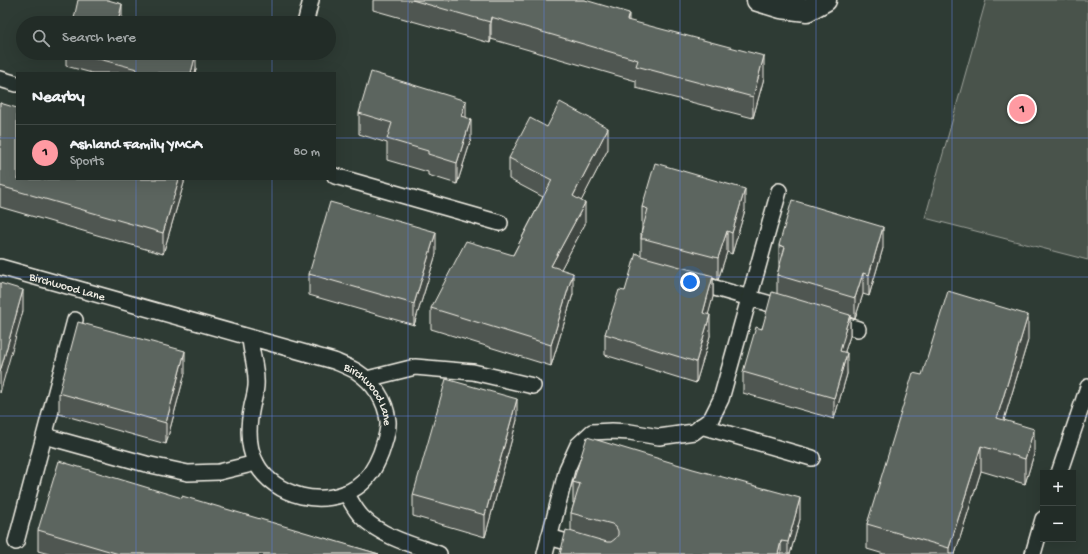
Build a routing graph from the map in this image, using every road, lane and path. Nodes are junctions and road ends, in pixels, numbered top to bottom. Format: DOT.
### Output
graph roads {
  1 [pos="311,0"];
  2 [pos="758,0"];
  3 [pos="825,0"];
  4 [pos="307,16"];
  5 [pos="0,79"];
  6 [pos="16,84"];
  7 [pos="336,176"];
  8 [pos="779,191"];
  9 [pos="500,223"];
  10 [pos="0,267"];
  11 [pos="681,279"];
  12 [pos="749,298"];
  13 [pos="800,312"];
  14 [pos="814,317"];
  15 [pos="75,320"];
  16 [pos="858,329"];
  17 [pos="250,338"];
  18 [pos="367,379"];
  19 [pos="533,386"];
  20 [pos="1088,387"];
  21 [pos="701,426"];
  22 [pos="45,436"];
  23 [pos="812,458"];
  24 [pos="256,463"];
  25 [pos="1060,470"];
  26 [pos="346,493"];
  27 [pos="1040,530"];
  28 [pos="549,537"];
  29 [pos="16,542"];
  30 [pos="440,554"];
  31 [pos="545,554"];
  32 [pos="609,554"];
  33 [pos="1033,554"];
  1 -- 4 [label="lane"];
  2 -- 3 [label="street"];
  5 -- 6 [label="lane"];
  7 -- 9 [label="lane"];
  8 -- 12 [label="lane"];
  10 -- 17 [label="lane, Birchwood Lane"];
  11 -- 12 [label="lane"];
  12 -- 13 [label="lane"];
  12 -- 21 [label="lane"];
  14 -- 16 [label="lane"];
  15 -- 22 [label="lane"];
  17 -- 18 [label="lane, Birchwood Lane"];
  17 -- 24 [label="lane, Birchwood Lane"];
  18 -- 19 [label="lane"];
  18 -- 26 [label="lane, Birchwood Lane"];
  20 -- 25 [label="lane"];
  21 -- 23 [label="lane"];
  21 -- 28 [label="lane"];
  22 -- 24 [label="lane"];
  22 -- 29 [label="lane"];
  24 -- 26 [label="lane, Birchwood Lane"];
  26 -- 30 [label="lane"];
  27 -- 33 [label="lane"];
  28 -- 31 [label="lane"];
  28 -- 32 [label="lane"];
}
